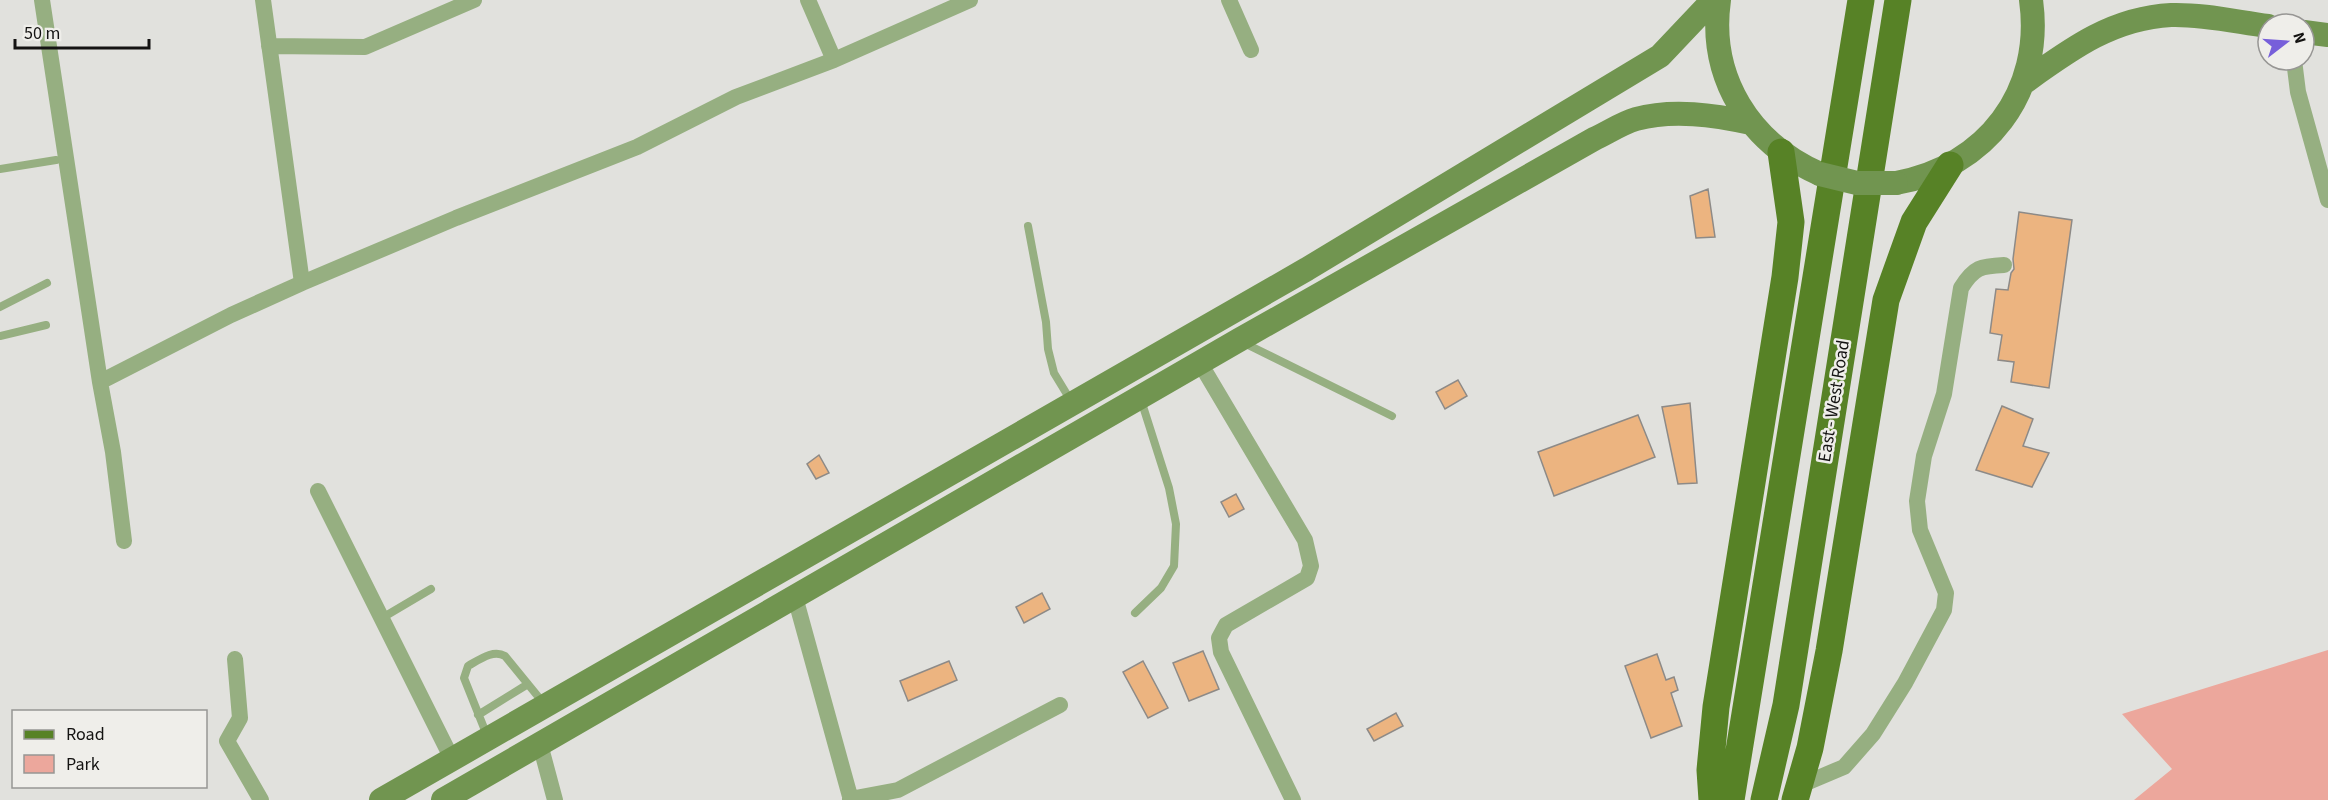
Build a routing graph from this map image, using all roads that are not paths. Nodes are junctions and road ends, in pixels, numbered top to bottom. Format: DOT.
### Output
graph roads {
  1 [pos="42,0"];
  2 [pos="263,0"];
  3 [pos="474,0"];
  4 [pos="808,0"];
  5 [pos="970,0"];
  6 [pos="1229,0"];
  7 [pos="1713,0"];
  8 [pos="1719,0"];
  9 [pos="1861,0"];
  10 [pos="1898,0"];
  11 [pos="2031,0"];
  12 [pos="2256,25"];
  13 [pos="269,46"];
  14 [pos="1251,50"];
  15 [pos="834,60"];
  16 [pos="2296,72"];
  17 [pos="2022,84"];
  18 [pos="1751,123"];
  19 [pos="1781,152"];
  20 [pos="56,160"];
  21 [pos="1950,165"];
  22 [pos="0,169"];
  23 [pos="2328,200"];
  24 [pos="1029,226"];
  25 [pos="2004,265"];
  26 [pos="47,283"];
  27 [pos="302,283"];
  28 [pos="0,307"];
  29 [pos="46,325"];
  30 [pos="0,336"];
  31 [pos="1239,340"];
  32 [pos="1200,363"];
  33 [pos="100,382"];
  34 [pos="1140,397"];
  35 [pos="1073,404"];
  36 [pos="1392,417"];
  37 [pos="318,491"];
  38 [pos="124,541"];
  39 [pos="431,589"];
  40 [pos="795,597"];
  41 [pos="1135,613"];
  42 [pos="382,618"];
  43 [pos="235,659"];
  44 [pos="528,684"];
  45 [pos="1060,705"];
  46 [pos="545,706"];
  47 [pos="478,715"];
  48 [pos="488,738"];
  49 [pos="540,744"];
  50 [pos="452,759"];
  51 [pos="1797,793"];
  52 [pos="850,799"];
  53 [pos="261,800"];
  54 [pos="381,800"];
  55 [pos="443,800"];
  56 [pos="555,800"];
  57 [pos="1293,800"];
  58 [pos="1712,800"];
  59 [pos="1731,800"];
  60 [pos="1764,800"];
  1 -- 33 [label="street"];
  2 -- 13 [label="street"];
  3 -- 13 [label="street"];
  4 -- 15 [label="street"];
  5 -- 15 [label="street"];
  6 -- 14 [label="street"];
  7 -- 35 [label="main road"];
  8 -- 18 [label="main road"];
  9 -- 59 [label="main road, East - West Road"];
  10 -- 60 [label="main road, East - West Road"];
  11 -- 17 [label="main road"];
  12 -- 17 [label="main road"];
  13 -- 27 [label="street"];
  15 -- 27 [label="street"];
  16 -- 23 [label="street"];
  17 -- 21 [label="main road"];
  18 -- 19 [label="main road"];
  18 -- 31 [label="main road"];
  19 -- 21 [label="main road, bridge"];
  19 -- 58 [label="main road"];
  20 -- 22 [label="lane"];
  21 -- 51 [label="main road"];
  24 -- 35 [label="lane"];
  25 -- 51 [label="street"];
  26 -- 28 [label="lane"];
  27 -- 33 [label="street"];
  29 -- 30 [label="lane"];
  31 -- 32 [label="main road"];
  31 -- 36 [label="lane"];
  32 -- 34 [label="main road"];
  32 -- 57 [label="street"];
  33 -- 38 [label="street"];
  34 -- 40 [label="main road"];
  34 -- 41 [label="lane"];
  35 -- 46 [label="main road"];
  37 -- 42 [label="street"];
  39 -- 42 [label="lane"];
  40 -- 49 [label="main road"];
  40 -- 52 [label="street"];
  42 -- 50 [label="street"];
  43 -- 53 [label="street"];
  44 -- 46 [label="lane"];
  44 -- 47 [label="lane"];
  44 -- 47 [label="lane"];
  45 -- 52 [label="street"];
  46 -- 48 [label="main road"];
  47 -- 48 [label="lane"];
  48 -- 50 [label="main road"];
  49 -- 55 [label="main road"];
  49 -- 56 [label="street"];
  50 -- 54 [label="main road"];
}
